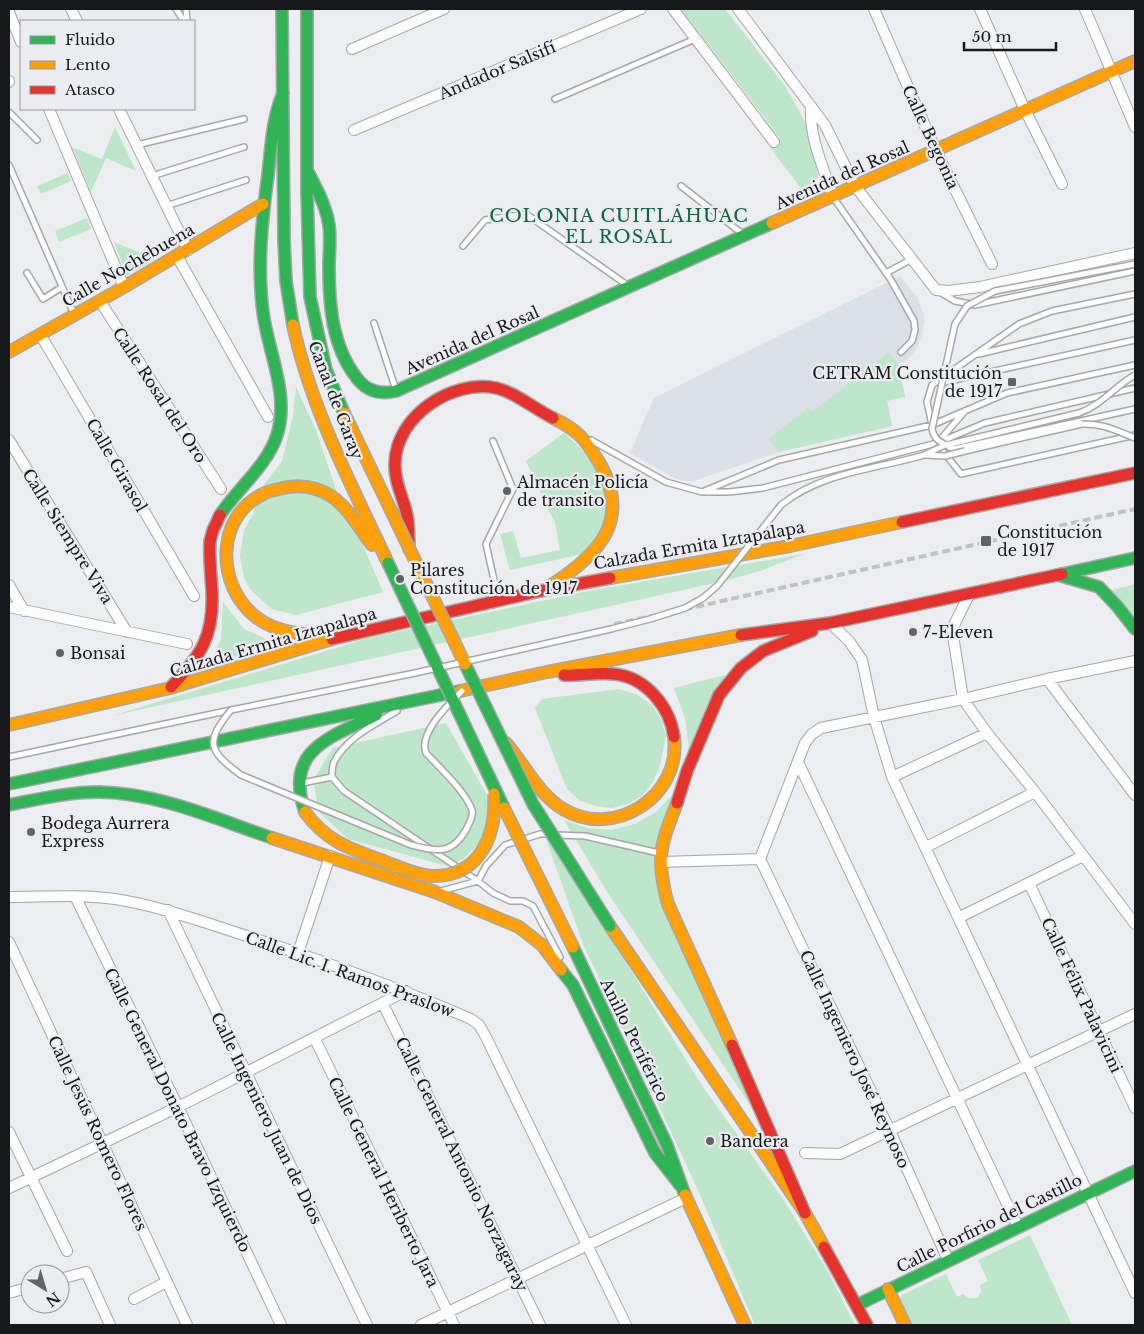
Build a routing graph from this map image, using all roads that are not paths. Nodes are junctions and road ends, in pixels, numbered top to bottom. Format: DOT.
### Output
graph roads {
  1 [pos="176,9"];
  2 [pos="282,9"];
  3 [pos="307,9"];
  4 [pos="444,9"];
  5 [pos="641,9"];
  6 [pos="673,9"];
  7 [pos="738,9"];
  8 [pos="874,9"];
  9 [pos="980,9"];
  10 [pos="1084,9"];
  11 [pos="9,12"];
  12 [pos="184,20"];
  13 [pos="696,39"];
  14 [pos="20,40"];
  15 [pos="352,49"];
  16 [pos="1135,61"];
  17 [pos="1112,72"];
  18 [pos="283,93"];
  19 [pos="555,99"];
  20 [pos="811,106"];
  21 [pos="49,110"];
  22 [pos="120,110"];
  23 [pos="1026,110"];
  24 [pos="9,112"];
  25 [pos="244,118"];
  26 [pos="1135,127"];
  27 [pos="354,130"];
  28 [pos="37,140"];
  29 [pos="774,142"];
  30 [pos="137,145"];
  31 [pos="244,146"];
  32 [pos="936,151"];
  33 [pos="9,165"];
  34 [pos="307,170"];
  35 [pos="152,176"];
  36 [pos="246,180"];
  37 [pos="1062,184"];
  38 [pos="681,186"];
  39 [pos="855,186"];
  40 [pos="833,196"];
  41 [pos="263,204"];
  42 [pos="166,206"];
  43 [pos="746,236"];
  44 [pos="463,246"];
  45 [pos="188,250"];
  46 [pos="1135,253"];
  47 [pos="176,256"];
  48 [pos="912,259"];
  49 [pos="992,264"];
  50 [pos="1135,264"];
  51 [pos="1135,271"];
  52 [pos="27,273"];
  53 [pos="886,273"];
  54 [pos="62,287"];
  55 [pos="124,287"];
  56 [pos="630,287"];
  57 [pos="936,290"];
  58 [pos="1135,294"];
  59 [pos="100,301"];
  60 [pos="74,315"];
  61 [pos="1135,317"];
  62 [pos="374,323"];
  63 [pos="40,334"];
  64 [pos="1135,340"];
  65 [pos="9,352"];
  66 [pos="901,352"];
  67 [pos="976,354"];
  68 [pos="1135,365"];
  69 [pos="1135,374"];
  70 [pos="932,385"];
  71 [pos="1135,388"];
  72 [pos="396,391"];
  73 [pos="1135,409"];
  74 [pos="966,410"];
  75 [pos="268,417"];
  76 [pos="932,424"];
  77 [pos="582,435"];
  78 [pos="1135,436"];
  79 [pos="9,440"];
  80 [pos="492,441"];
  81 [pos="938,443"];
  82 [pos="946,445"];
  83 [pos="924,455"];
  84 [pos="1134,472"];
  85 [pos="221,489"];
  86 [pos="702,492"];
  87 [pos="409,549"];
  88 [pos="1135,558"];
  89 [pos="388,563"];
  90 [pos="1058,575"];
  91 [pos="9,585"];
  92 [pos="540,591"];
  93 [pos="194,596"];
  94 [pos="969,596"];
  95 [pos="499,601"];
  96 [pos="9,607"];
  97 [pos="24,611"];
  98 [pos="830,623"];
  99 [pos="1135,629"];
  100 [pos="128,632"];
  101 [pos="341,636"];
  102 [pos="187,644"];
  103 [pos="1135,662"];
  104 [pos="548,672"];
  105 [pos="1047,679"];
  106 [pos="170,688"];
  107 [pos="462,691"];
  108 [pos="963,699"];
  109 [pos="412,702"];
  110 [pos="390,706"];
  111 [pos="231,710"];
  112 [pos="874,716"];
  113 [pos="9,724"];
  114 [pos="987,733"];
  115 [pos="500,737"];
  116 [pos="9,757"];
  117 [pos="798,762"];
  118 [pos="487,773"];
  119 [pos="332,777"];
  120 [pos="892,777"];
  121 [pos="9,784"];
  122 [pos="299,784"];
  123 [pos="1035,792"];
  124 [pos="1135,795"];
  125 [pos="11,806"];
  126 [pos="926,847"];
  127 [pos="330,856"];
  128 [pos="1083,856"];
  129 [pos="662,858"];
  130 [pos="760,859"];
  131 [pos="478,881"];
  132 [pos="1029,883"];
  133 [pos="435,892"];
  134 [pos="75,896"];
  135 [pos="9,897"];
  136 [pos="168,910"];
  137 [pos="960,917"];
  138 [pos="1135,924"];
  139 [pos="9,942"];
  140 [pos="298,953"];
  141 [pos="573,985"];
  142 [pos="406,991"];
  143 [pos="383,1004"];
  144 [pos="1135,1014"];
  145 [pos="1100,1031"];
  146 [pos="315,1039"];
  147 [pos="1029,1065"];
  148 [pos="246,1073"];
  149 [pos="958,1098"];
  150 [pos="178,1107"];
  151 [pos="1135,1108"];
  152 [pos="9,1132"];
  153 [pos="890,1132"];
  154 [pos="103,1143"];
  155 [pos="805,1153"];
  156 [pos="1135,1171"];
  157 [pos="31,1178"];
  158 [pos="680,1185"];
  159 [pos="9,1188"];
  160 [pos="1089,1193"];
  161 [pos="686,1198"];
  162 [pos="805,1213"];
  163 [pos="1018,1227"];
  164 [pos="587,1245"];
  165 [pos="67,1251"];
  166 [pos="948,1260"];
  167 [pos="70,1276"];
  168 [pos="517,1279"];
  169 [pos="166,1282"];
  170 [pos="888,1289"];
  171 [pos="1135,1293"];
  172 [pos="134,1300"];
  173 [pos="857,1305"];
  174 [pos="447,1312"];
  175 [pos="110,1325"];
  176 [pos="187,1325"];
  177 [pos="281,1325"];
  178 [pos="367,1325"];
  179 [pos="421,1325"];
  180 [pos="454,1325"];
  181 [pos="540,1325"];
  182 [pos="626,1325"];
  183 [pos="745,1325"];
  184 [pos="867,1325"];
  185 [pos="905,1325"];
  1 -- 12 [label="lane"];
  2 -- 18 [label="main road, Canal de Garay"];
  3 -- 34 [label="main road, Canal de Garay"];
  4 -- 15 [label="street"];
  5 -- 27 [label="street, Andador Salsifí"];
  6 -- 13 [label="street"];
  7 -- 20 [label="street"];
  8 -- 32 [label="street, Calle Begonia"];
  9 -- 23 [label="street"];
  10 -- 17 [label="street"];
  11 -- 14 [label="street"];
  13 -- 19 [label="lane"];
  13 -- 29 [label="street"];
  16 -- 17 [label="main road, Avenida del Rosal"];
  17 -- 23 [label="main road, Avenida del Rosal"];
  17 -- 26 [label="street"];
  18 -- 41 [label="main road"];
  18 -- 89 [label="main road, Canal de Garay"];
  20 -- 39 [label="street"];
  20 -- 40 [label="street"];
  21 -- 55 [label="street"];
  22 -- 30 [label="street"];
  23 -- 32 [label="main road, Avenida del Rosal"];
  23 -- 37 [label="street"];
  24 -- 28 [label="lane"];
  25 -- 30 [label="lane"];
  30 -- 35 [label="street"];
  31 -- 35 [label="lane"];
  32 -- 39 [label="main road, Avenida del Rosal"];
  32 -- 49 [label="street, Calle Begonia"];
  33 -- 54 [label="lane"];
  34 -- 72 [label="main road"];
  34 -- 87 [label="main road, Canal de Garay, bridge"];
  35 -- 42 [label="street"];
  36 -- 42 [label="lane"];
  38 -- 43 [label="lane"];
  39 -- 40 [label="main road, Avenida del Rosal"];
  39 -- 48 [label="street"];
  40 -- 43 [label="main road, Avenida del Rosal"];
  40 -- 53 [label="lane"];
  41 -- 45 [label="main road, Calle Nochebuena"];
  41 -- 106 [label="main road"];
  42 -- 45 [label="street"];
  43 -- 56 [label="main road, Avenida del Rosal"];
  44 -- 56 [label="lane"];
  45 -- 47 [label="main road, Calle Nochebuena"];
  46 -- 57 [label="street"];
  47 -- 55 [label="main road, Calle Nochebuena"];
  47 -- 75 [label="street"];
  48 -- 53 [label="lane"];
  48 -- 57 [label="street"];
  50 -- 82 [label="lane, bridge"];
  51 -- 57 [label="lane"];
  52 -- 54 [label="lane"];
  53 -- 66 [label="lane"];
  54 -- 60 [label="lane"];
  55 -- 59 [label="main road, Calle Nochebuena"];
  56 -- 72 [label="main road, Avenida del Rosal"];
  58 -- 67 [label="lane"];
  59 -- 60 [label="main road, Calle Nochebuena"];
  59 -- 85 [label="street, Calle Rosal del Oro"];
  60 -- 63 [label="main road, Calle Nochebuena"];
  61 -- 67 [label="lane"];
  62 -- 72 [label="lane"];
  63 -- 65 [label="main road, Calle Nochebuena"];
  63 -- 93 [label="street, Calle Girasol"];
  64 -- 70 [label="lane"];
  67 -- 70 [label="lane"];
  68 -- 74 [label="lane"];
  69 -- 82 [label="lane, bridge"];
  70 -- 76 [label="lane"];
  71 -- 81 [label="lane"];
  73 -- 81 [label="lane"];
  74 -- 76 [label="lane"];
  74 -- 81 [label="lane"];
  76 -- 86 [label="lane"];
  77 -- 86 [label="lane"];
  77 -- 87 [label="main road"];
  77 -- 92 [label="main road"];
  78 -- 81 [label="lane"];
  78 -- 83 [label="lane, bridge"];
  79 -- 100 [label="street, Calle Siempre Viva"];
  80 -- 95 [label="lane"];
  81 -- 86 [label="lane"];
  82 -- 83 [label="lane, bridge"];
  83 -- 111 [label="lane, bridge"];
  84 -- 92 [label="main road, Calzada Ermita Iztapalapa"];
  87 -- 115 [label="main road, Canal de Garay, bridge"];
  88 -- 90 [label="main road"];
  89 -- 101 [label="main road"];
  89 -- 118 [label="main road, Canal de Garay, bridge"];
  90 -- 94 [label="main road"];
  90 -- 99 [label="main road"];
  91 -- 97 [label="street"];
  92 -- 95 [label="main road, Calzada Ermita Iztapalapa"];
  94 -- 98 [label="main road"];
  94 -- 108 [label="street"];
  95 -- 101 [label="main road, Calzada Ermita Iztapalapa"];
  96 -- 97 [label="street"];
  97 -- 100 [label="street"];
  98 -- 104 [label="main road"];
  98 -- 112 [label="street"];
  98 -- 129 [label="main road"];
  100 -- 102 [label="street"];
  101 -- 106 [label="main road, Calzada Ermita Iztapalapa"];
  103 -- 105 [label="street"];
  104 -- 107 [label="main road"];
  104 -- 115 [label="main road, bridge"];
  105 -- 108 [label="street"];
  105 -- 124 [label="street"];
  106 -- 113 [label="main road, Calzada Ermita Iztapalapa"];
  107 -- 109 [label="main road"];
  107 -- 111 [label="lane, bridge"];
  108 -- 112 [label="street"];
  108 -- 114 [label="street"];
  109 -- 110 [label="main road"];
  109 -- 119 [label="lane"];
  110 -- 121 [label="main road"];
  110 -- 122 [label="main road"];
  111 -- 116 [label="lane"];
  112 -- 117 [label="street"];
  112 -- 120 [label="street"];
  114 -- 120 [label="street"];
  114 -- 123 [label="street"];
  115 -- 162 [label="main road, bridge"];
  117 -- 130 [label="street"];
  117 -- 149 [label="street"];
  118 -- 122 [label="main road, bridge"];
  118 -- 158 [label="main road, Anillo Periférico, bridge"];
  119 -- 122 [label="lane"];
  119 -- 131 [label="lane"];
  120 -- 126 [label="street"];
  123 -- 126 [label="street"];
  123 -- 128 [label="street"];
  125 -- 127 [label="main road"];
  126 -- 137 [label="street"];
  127 -- 133 [label="main road"];
  127 -- 140 [label="street"];
  128 -- 132 [label="street"];
  128 -- 138 [label="street"];
  129 -- 130 [label="street"];
  129 -- 131 [label="lane"];
  129 -- 162 [label="main road"];
  130 -- 153 [label="street, Calle Ingeniero José Reynoso"];
  131 -- 133 [label="lane"];
  131 -- 141 [label="lane"];
  132 -- 137 [label="street"];
  132 -- 145 [label="street, Calle Félix Palavicini"];
  133 -- 141 [label="main road"];
  134 -- 135 [label="street, Calle Lic. I. Ramos Praslow"];
  134 -- 136 [label="street, Calle Lic. I. Ramos Praslow"];
  134 -- 150 [label="street, Calle General Donato Bravo Izquierdo"];
  136 -- 140 [label="street, Calle Lic. I. Ramos Praslow"];
  136 -- 148 [label="street, Calle Ingeniero Juan de Dios"];
  137 -- 147 [label="street"];
  139 -- 154 [label="street, Calle Jesús Romero Flores"];
  140 -- 142 [label="street, Calle Lic. I. Ramos Praslow"];
  141 -- 158 [label="main road"];
  142 -- 143 [label="street"];
  142 -- 164 [label="street, Calle Lic. I. Ramos Praslow"];
  143 -- 146 [label="street"];
  143 -- 168 [label="street, Calle General Antonio Norzagaray"];
  144 -- 145 [label="street"];
  145 -- 147 [label="street"];
  145 -- 151 [label="street, Calle Félix Palavicini"];
  146 -- 148 [label="street"];
  146 -- 174 [label="street, Calle General Heriberto Jara"];
  147 -- 149 [label="street"];
  147 -- 160 [label="street"];
  148 -- 150 [label="street"];
  148 -- 178 [label="street, Calle Ingeniero Juan de Dios"];
  149 -- 153 [label="street"];
  149 -- 163 [label="street"];
  150 -- 154 [label="street"];
  150 -- 177 [label="street, Calle General Donato Bravo Izquierdo"];
  152 -- 157 [label="street"];
  153 -- 155 [label="street"];
  153 -- 166 [label="street, Calle Ingeniero José Reynoso"];
  154 -- 157 [label="street"];
  154 -- 169 [label="street, Calle Jesús Romero Flores"];
  156 -- 160 [label="main road, Calle Porfirio del Castillo"];
  157 -- 159 [label="street"];
  157 -- 165 [label="street"];
  158 -- 161 [label="main road, Anillo Periférico"];
  160 -- 163 [label="main road, Calle Porfirio del Castillo"];
  160 -- 171 [label="street"];
  161 -- 164 [label="street"];
  161 -- 183 [label="main road, Anillo Periférico"];
  162 -- 173 [label="main road"];
  163 -- 166 [label="main road, Calle Porfirio del Castillo"];
  164 -- 168 [label="street"];
  164 -- 182 [label="street, Calle Lic. I. Ramos Praslow"];
  166 -- 170 [label="main road, Calle Porfirio del Castillo"];
  167 -- 175 [label="street"];
  168 -- 174 [label="street"];
  168 -- 181 [label="street, Calle General Antonio Norzagaray"];
  169 -- 172 [label="street"];
  169 -- 176 [label="street, Calle Jesús Romero Flores"];
  170 -- 173 [label="main road, Calle Porfirio del Castillo"];
  170 -- 185 [label="main road"];
  173 -- 184 [label="main road"];
  174 -- 179 [label="street"];
  174 -- 180 [label="street, Calle General Heriberto Jara"];
}
